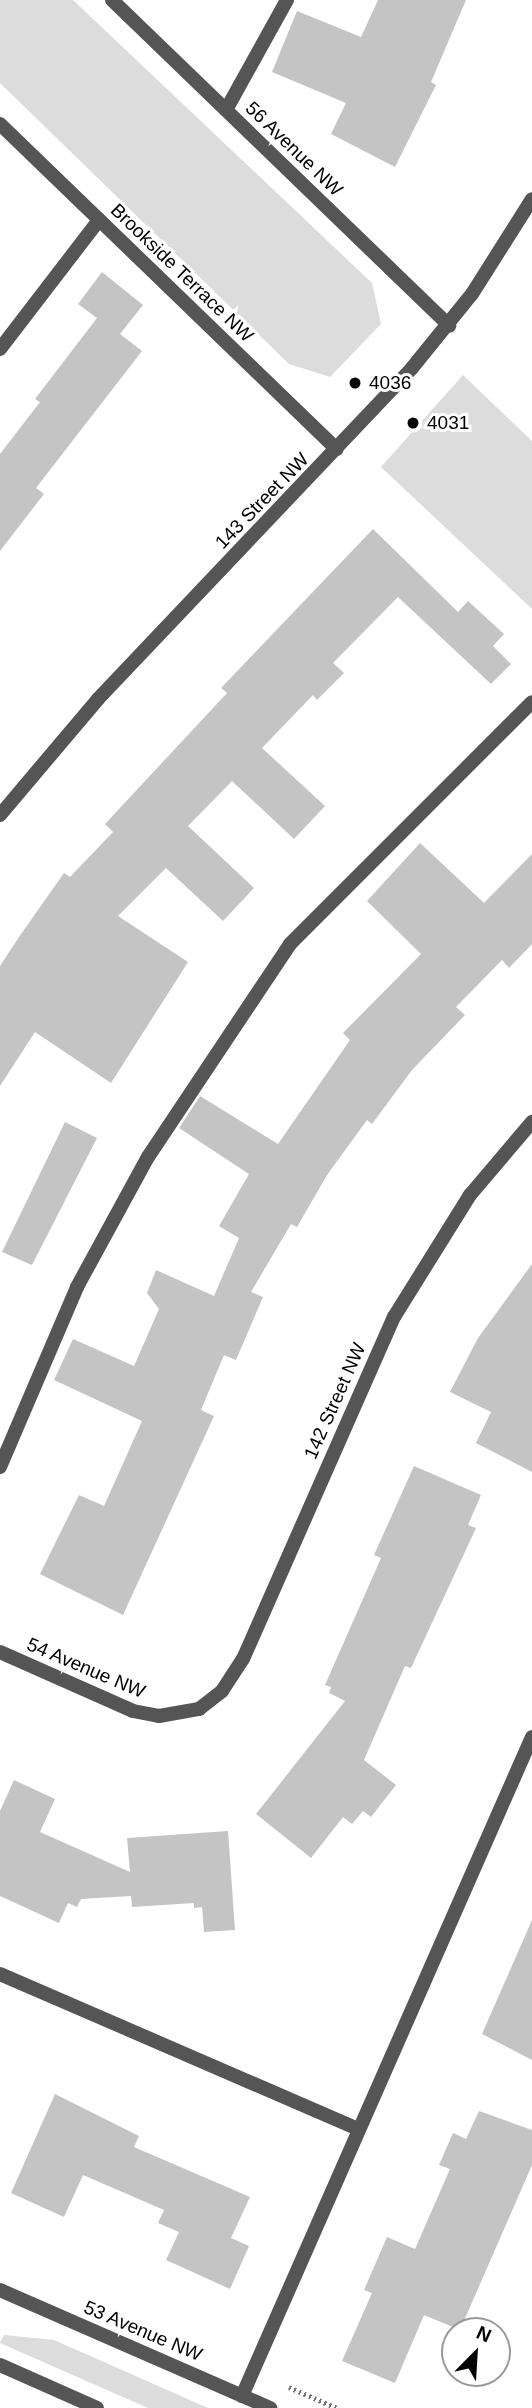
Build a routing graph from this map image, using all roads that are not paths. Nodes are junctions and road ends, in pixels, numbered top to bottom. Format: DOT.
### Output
graph roads {
  1 [pos="112,0"];
  2 [pos="287,0"];
  3 [pos="226,110"];
  4 [pos="0,124"];
  5 [pos="532,199"];
  6 [pos="99,220"];
  7 [pos="449,326"];
  8 [pos="0,349"];
  9 [pos="337,449"];
  10 [pos="532,702"];
  11 [pos="0,815"];
  12 [pos="532,1122"];
  13 [pos="0,1467"];
  14 [pos="0,1652"];
  15 [pos="199,1709"];
  16 [pos="532,1737"];
  17 [pos="0,1974"];
  18 [pos="356,2128"];
  19 [pos="0,2290"];
  20 [pos="0,2365"];
  21 [pos="242,2396"];
  22 [pos="97,2408"];
  23 [pos="270,2408"];
  1 -- 3 [label="street, 56 Avenue NW"];
  2 -- 3 [label="street"];
  3 -- 7 [label="street, 56 Avenue NW"];
  4 -- 6 [label="street, Brookside Terrace NW"];
  5 -- 7 [label="street, 143 Street NW"];
  6 -- 8 [label="street"];
  6 -- 9 [label="street, Brookside Terrace NW"];
  7 -- 9 [label="street, 143 Street NW"];
  9 -- 11 [label="street, 143 Street NW"];
  10 -- 13 [label="street"];
  12 -- 15 [label="street, 142 Street NW"];
  14 -- 15 [label="street, 54 Avenue NW"];
  16 -- 18 [label="street"];
  17 -- 18 [label="street"];
  18 -- 21 [label="street"];
  19 -- 21 [label="street, 53 Avenue NW"];
  20 -- 22 [label="street"];
  21 -- 23 [label="street, 53 Avenue NW"];
}
